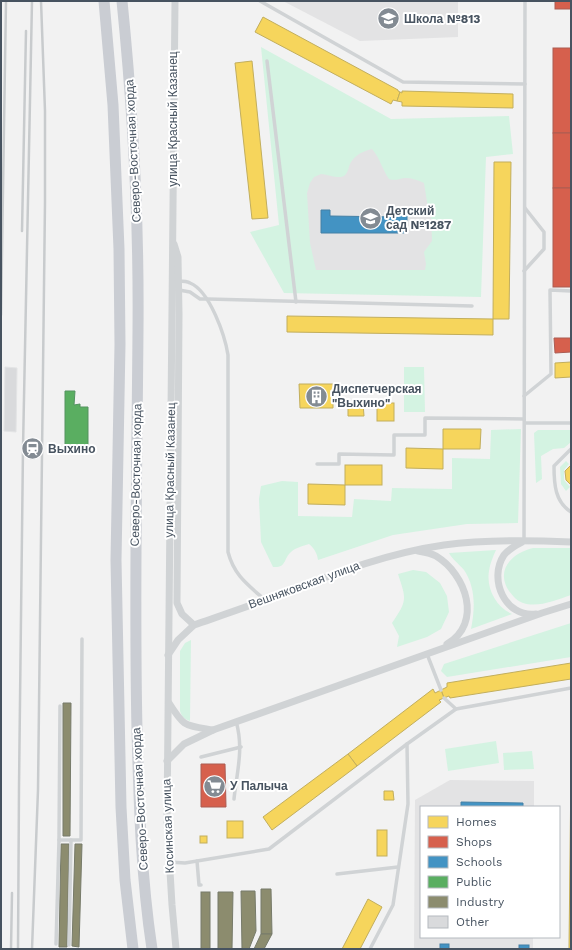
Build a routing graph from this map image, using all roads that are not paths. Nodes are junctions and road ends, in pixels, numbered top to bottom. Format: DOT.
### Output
graph roads {
  1 [pos="104,1"];
  2 [pos="122,1"];
  3 [pos="175,1"];
  4 [pos="260,1"];
  5 [pos="525,1"];
  6 [pos="267,61"];
  7 [pos="525,84"];
  8 [pos="525,208"];
  9 [pos="524,271"];
  10 [pos="175,280"];
  11 [pos="179,290"];
  12 [pos="571,291"];
  13 [pos="208,299"];
  14 [pos="296,302"];
  15 [pos="472,306"];
  16 [pos="524,396"];
  17 [pos="524,421"];
  18 [pos="571,423"];
  19 [pos="571,449"];
  20 [pos="317,464"];
  21 [pos="571,512"];
  22 [pos="524,541"];
  23 [pos="571,542"];
  24 [pos="416,550"];
  25 [pos="264,600"];
  26 [pos="571,604"];
  27 [pos="542,613"];
  28 [pos="194,625"];
  29 [pos="82,639"];
  30 [pos="427,654"];
  31 [pos="167,656"];
  32 [pos="571,688"];
  33 [pos="441,690"];
  34 [pos="444,698"];
  35 [pos="168,702"];
  36 [pos="60,706"];
  37 [pos="456,709"];
  38 [pos="236,721"];
  39 [pos="213,730"];
  40 [pos="407,744"];
  41 [pos="241,747"];
  42 [pos="201,757"];
  43 [pos="167,761"];
  44 [pos="234,799"];
  45 [pos="59,840"];
  46 [pos="71,840"];
  47 [pos="197,861"];
  48 [pos="169,862"];
  49 [pos="398,867"];
  50 [pos="337,874"];
  51 [pos="201,885"];
  52 [pos="56,944"];
  53 [pos="69,945"];
  54 [pos="133,949"];
  55 [pos="152,949"];
  56 [pos="176,949"];
  57 [pos="370,949"];
  1 -- 54 [label="main road, Северо-Восточная хорда"];
  2 -- 55 [label="main road, Северо-Восточная хорда"];
  3 -- 10 [label="street, улица Красный Казанец"];
  4 -- 7 [label="lane"];
  5 -- 7 [label="lane"];
  6 -- 14 [label="lane"];
  7 -- 8 [label="lane"];
  8 -- 9 [label="lane"];
  8 -- 9 [label="lane"];
  9 -- 16 [label="lane"];
  10 -- 11 [label="street, улица Красный Казанец"];
  10 -- 13 [label="lane"];
  10 -- 31 [label="street, улица Красный Казанец"];
  11 -- 13 [label="lane"];
  11 -- 28 [label="street, улица Красный Казанец"];
  12 -- 16 [label="lane"];
  13 -- 14 [label="lane"];
  13 -- 25 [label="lane"];
  14 -- 15 [label="lane"];
  16 -- 17 [label="lane"];
  17 -- 18 [label="lane"];
  17 -- 20 [label="lane"];
  17 -- 22 [label="lane"];
  19 -- 21 [label="lane"];
  22 -- 23 [label="street, Вешняковская улица"];
  22 -- 24 [label="street, Вешняковская улица"];
  22 -- 27 [label="street, Вешняковская улица"];
  24 -- 25 [label="street, Вешняковская улица"];
  24 -- 30 [label="street, Вешняковская улица"];
  25 -- 28 [label="street, Вешняковская улица"];
  26 -- 27 [label="street, Вешняковская улица"];
  27 -- 30 [label="street, Вешняковская улица"];
  28 -- 31 [label="street, Вешняковская улица"];
  29 -- 46 [label="lane"];
  30 -- 33 [label="lane"];
  30 -- 38 [label="street, Вешняковская улица"];
  31 -- 35 [label="street, улица Красный Казанец"];
  32 -- 37 [label="lane"];
  34 -- 37 [label="lane"];
  35 -- 39 [label="street, Вешняковская улица"];
  35 -- 43 [label="street, Косинская улица"];
  36 -- 45 [label="lane"];
  37 -- 40 [label="lane"];
  38 -- 39 [label="street, Вешняковская улица"];
  38 -- 41 [label="lane"];
  39 -- 43 [label="street, Вешняковская улица"];
  40 -- 47 [label="lane"];
  40 -- 49 [label="lane"];
  41 -- 42 [label="lane"];
  41 -- 44 [label="lane"];
  43 -- 48 [label="street, Косинская улица"];
  45 -- 46 [label="lane"];
  45 -- 52 [label="lane"];
  46 -- 53 [label="lane"];
  47 -- 48 [label="lane"];
  47 -- 51 [label="lane"];
  48 -- 56 [label="street, Косинская улица"];
  49 -- 50 [label="lane"];
  49 -- 57 [label="lane"];
}
